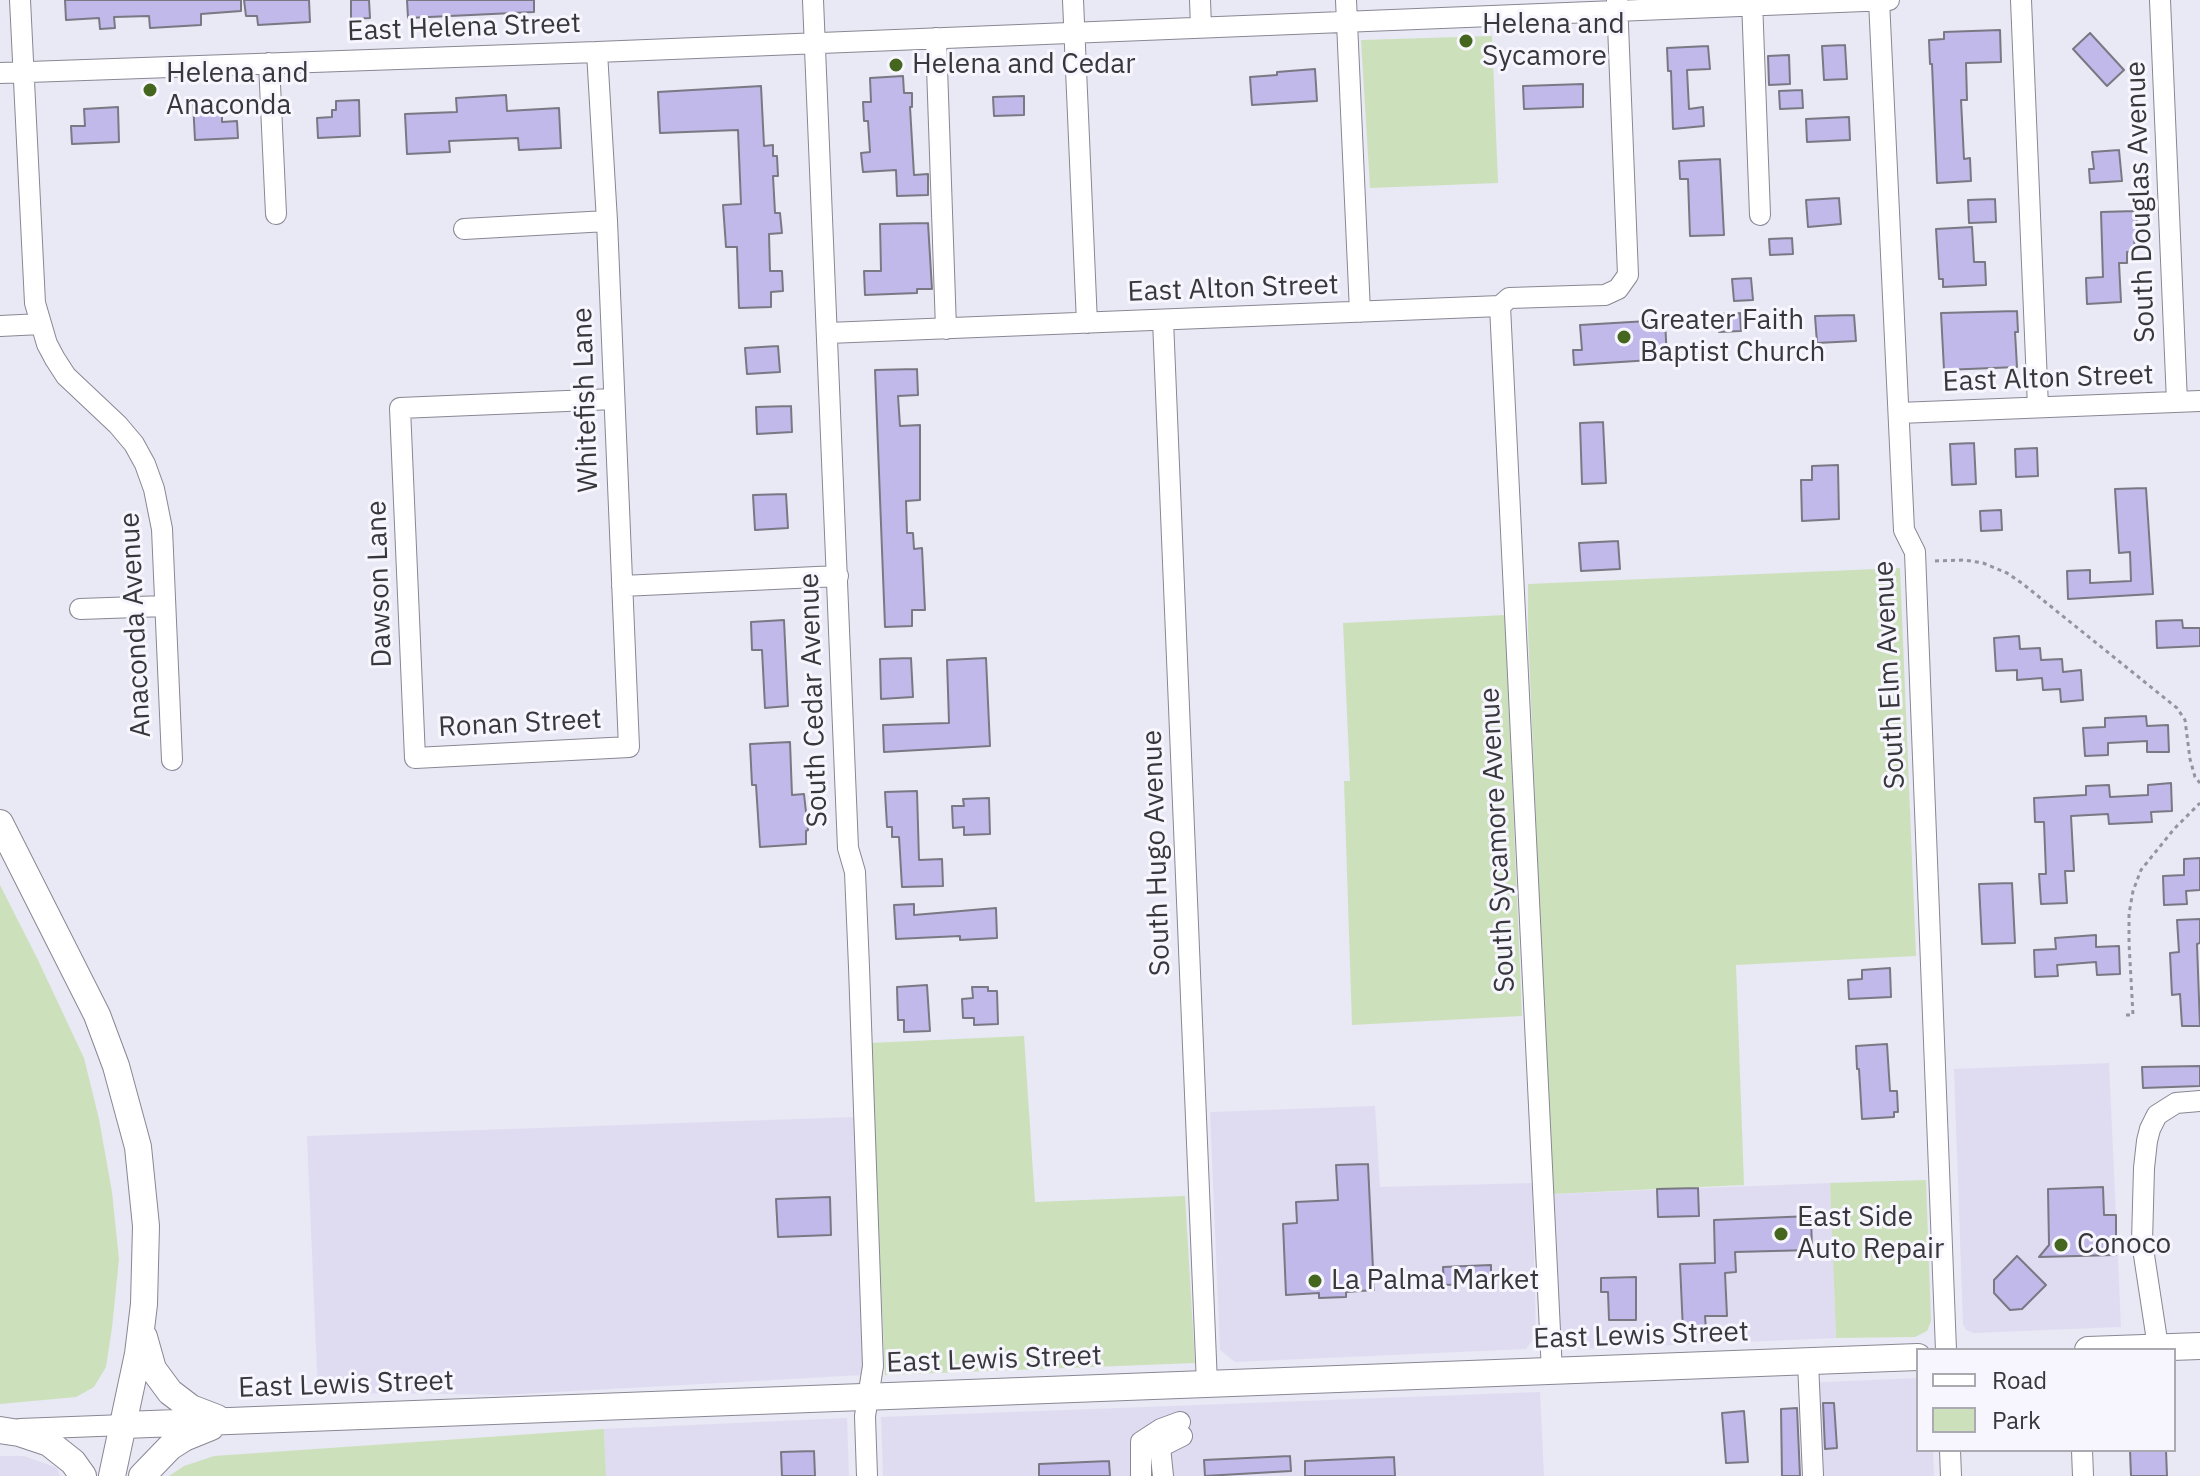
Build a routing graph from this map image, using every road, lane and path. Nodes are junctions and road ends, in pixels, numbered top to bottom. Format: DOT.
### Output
graph roads {
  1 [pos="20,0"];
  2 [pos="813,0"];
  3 [pos="1073,0"];
  4 [pos="1200,0"];
  5 [pos="1346,0"];
  6 [pos="1879,0"];
  7 [pos="1889,0"];
  8 [pos="2021,0"];
  9 [pos="2160,0"];
  10 [pos="1752,3"];
  11 [pos="1617,5"];
  12 [pos="1347,22"];
  13 [pos="1201,27"];
  14 [pos="1075,33"];
  15 [pos="936,38"];
  16 [pos="815,43"];
  17 [pos="597,52"];
  18 [pos="269,63"];
  19 [pos="23,72"];
  20 [pos="0,73"];
  21 [pos="276,214"];
  22 [pos="1760,215"];
  23 [pos="607,221"];
  24 [pos="464,229"];
  25 [pos="1500,306"];
  26 [pos="1360,312"];
  27 [pos="1163,320"];
  28 [pos="1087,323"];
  29 [pos="41,324"];
  30 [pos="0,326"];
  31 [pos="946,329"];
  32 [pos="828,333"];
  33 [pos="614,399"];
  34 [pos="2200,401"];
  35 [pos="2177,402"];
  36 [pos="2038,407"];
  37 [pos="1899,413"];
  38 [pos="1934,561"];
  39 [pos="838,576"];
  40 [pos="622,586"];
  41 [pos="165,606"];
  42 [pos="80,609"];
  43 [pos="629,747"];
  44 [pos="415,758"];
  45 [pos="172,760"];
  46 [pos="2200,783"];
  47 [pos="2200,803"];
  48 [pos="0,823"];
  49 [pos="2126,1015"];
  50 [pos="2200,1101"];
  51 [pos="142,1325"];
  52 [pos="2200,1346"];
  53 [pos="2158,1347"];
  54 [pos="1946,1348"];
  55 [pos="2135,1348"];
  56 [pos="1916,1357"];
  57 [pos="1808,1362"];
  58 [pos="1552,1372"];
  59 [pos="1207,1384"];
  60 [pos="869,1397"];
  61 [pos="230,1421"];
  62 [pos="124,1425"];
  63 [pos="0,1430"];
  64 [pos="1950,1452"];
  65 [pos="2082,1452"];
  66 [pos="83,1476"];
  67 [pos="112,1476"];
  68 [pos="142,1476"];
  69 [pos="867,1476"];
  70 [pos="1141,1476"];
  71 [pos="1163,1476"];
  72 [pos="1813,1476"];
  73 [pos="1951,1476"];
  74 [pos="2083,1476"];
  1 -- 19 [label="street, Anaconda Avenue"];
  2 -- 16 [label="street, South Cedar Avenue"];
  3 -- 14 [label="street"];
  4 -- 13 [label="street"];
  5 -- 12 [label="street"];
  6 -- 7 [label="street, East Helena Street"];
  6 -- 10 [label="street, East Helena Street"];
  6 -- 37 [label="street, South Elm Avenue"];
  8 -- 36 [label="street"];
  9 -- 35 [label="street, South Douglas Avenue"];
  10 -- 11 [label="street, East Helena Street"];
  10 -- 22 [label="street"];
  11 -- 12 [label="street, East Helena Street"];
  11 -- 25 [label="street, East Alton Street"];
  12 -- 13 [label="street, East Helena Street"];
  12 -- 26 [label="street"];
  13 -- 14 [label="street, East Helena Street"];
  14 -- 15 [label="street, East Helena Street"];
  14 -- 28 [label="street"];
  15 -- 16 [label="street, East Helena Street"];
  15 -- 31 [label="street"];
  16 -- 17 [label="street, East Helena Street"];
  16 -- 32 [label="street, South Cedar Avenue"];
  17 -- 18 [label="street, East Helena Street"];
  17 -- 23 [label="street, Whitefish Lane"];
  18 -- 19 [label="street, East Helena Street"];
  18 -- 21 [label="street"];
  19 -- 20 [label="street, East Helena Street"];
  19 -- 29 [label="street, Anaconda Avenue"];
  23 -- 24 [label="street"];
  23 -- 33 [label="street, Whitefish Lane"];
  25 -- 26 [label="street, East Alton Street"];
  25 -- 58 [label="street, South Sycamore Avenue"];
  26 -- 27 [label="street, East Alton Street"];
  27 -- 28 [label="street, East Alton Street"];
  27 -- 59 [label="street, South Hugo Avenue"];
  28 -- 31 [label="street, East Alton Street"];
  29 -- 30 [label="street"];
  29 -- 41 [label="street, Anaconda Avenue"];
  31 -- 32 [label="street, East Alton Street"];
  32 -- 39 [label="street, South Cedar Avenue"];
  33 -- 40 [label="street, Whitefish Lane"];
  33 -- 44 [label="street, Dawson Lane"];
  34 -- 35 [label="street, East Alton Street"];
  35 -- 36 [label="street, East Alton Street"];
  36 -- 37 [label="street, East Alton Street"];
  37 -- 54 [label="street, South Elm Avenue"];
  38 -- 46 [label="path"];
  39 -- 40 [label="street"];
  39 -- 60 [label="street, South Cedar Avenue"];
  40 -- 43 [label="street, Whitefish Lane"];
  41 -- 42 [label="street"];
  41 -- 45 [label="street, Anaconda Avenue"];
  43 -- 44 [label="street, Ronan Street"];
  47 -- 49 [label="path"];
  48 -- 51 [label="main road"];
  50 -- 53 [label="street"];
  51 -- 61 [label="main road"];
  51 -- 62 [label="main road"];
  52 -- 53 [label="main road"];
  53 -- 55 [label="main road"];
  56 -- 57 [label="main road, East Lewis Street"];
  57 -- 58 [label="main road, East Lewis Street"];
  57 -- 72 [label="street"];
  58 -- 59 [label="main road, East Lewis Street"];
  59 -- 60 [label="main road, East Lewis Street"];
  60 -- 61 [label="main road, East Lewis Street"];
  60 -- 69 [label="street, South Cedar Avenue"];
  61 -- 62 [label="main road, East Lewis Street"];
  61 -- 68 [label="main road"];
  62 -- 63 [label="street"];
  62 -- 67 [label="main road"];
  63 -- 66 [label="main road"];
  64 -- 73 [label="street"];
  65 -- 74 [label="street"];
  70 -- 71 [label="street"];
}
